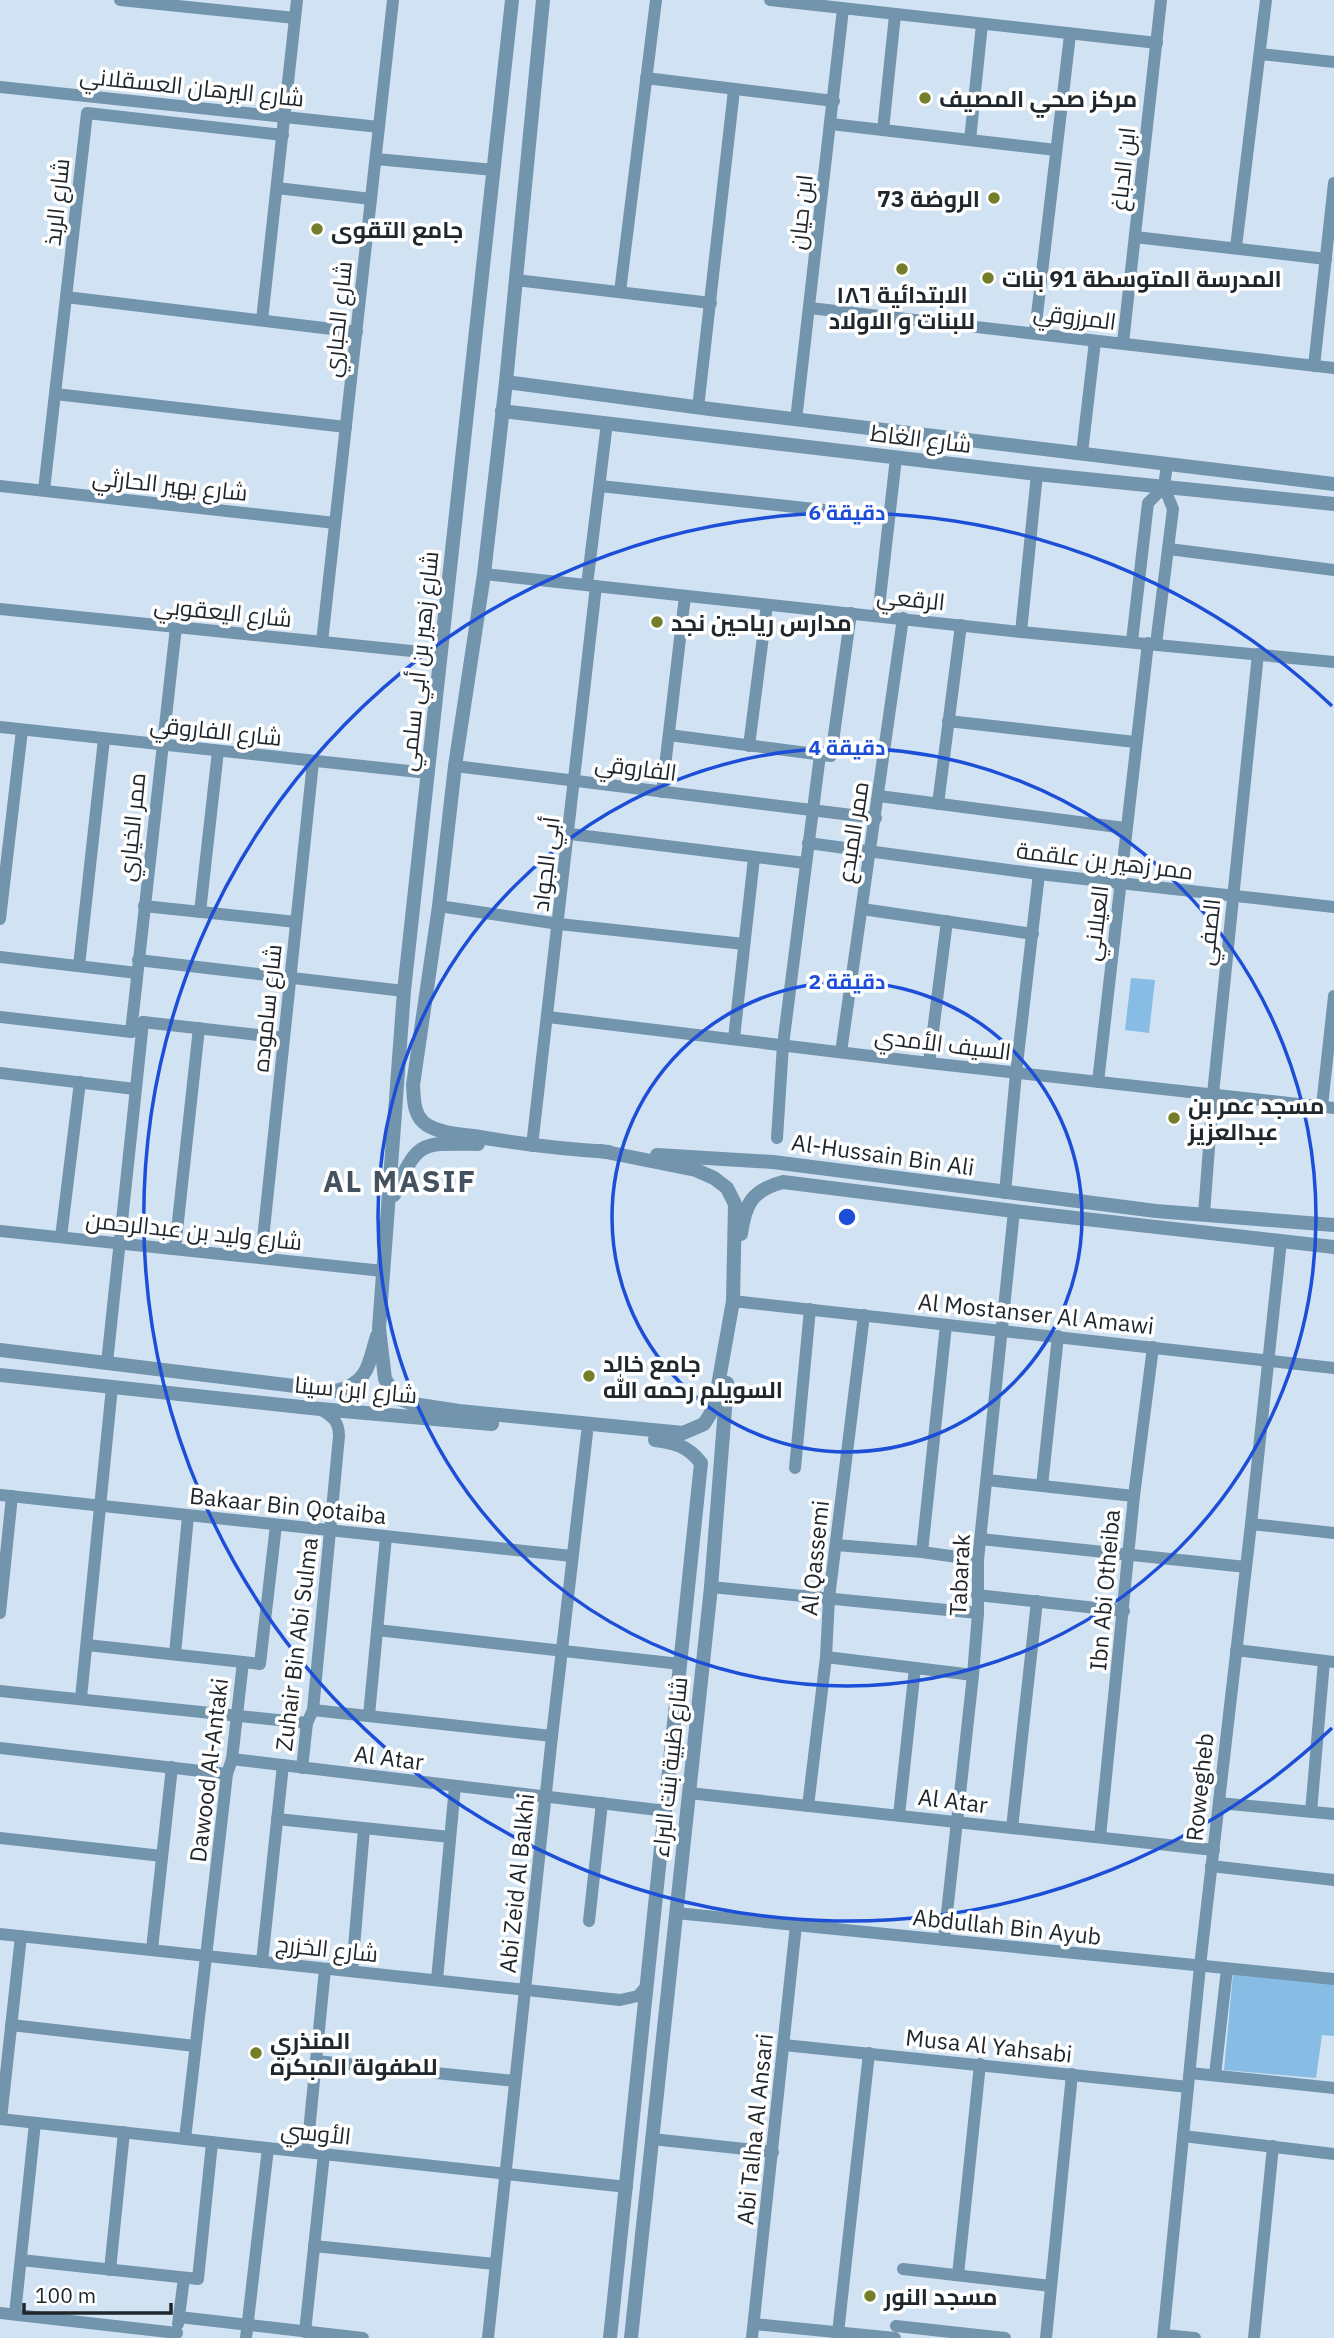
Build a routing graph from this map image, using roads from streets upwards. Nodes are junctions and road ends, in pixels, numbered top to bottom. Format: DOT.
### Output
graph roads {
  1 [pos="120,0"];
  2 [pos="297,0"];
  3 [pos="393,0"];
  4 [pos="512,0"];
  5 [pos="543,0"];
  6 [pos="656,0"];
  7 [pos="770,0"];
  8 [pos="1161,0"];
  9 [pos="1266,0"];
  10 [pos="876,6"];
  11 [pos="844,9"];
  12 [pos="895,15"];
  13 [pos="295,18"];
  14 [pos="982,24"];
  15 [pos="1070,35"];
  16 [pos="1157,43"];
  17 [pos="1260,54"];
  18 [pos="1334,62"];
  19 [pos="646,78"];
  20 [pos="0,87"];
  21 [pos="734,90"];
  22 [pos="834,101"];
  23 [pos="285,118"];
  24 [pos="831,124"];
  25 [pos="379,127"];
  26 [pos="883,130"];
  27 [pos="282,135"];
  28 [pos="970,140"];
  29 [pos="1056,150"];
  30 [pos="376,159"];
  31 [pos="494,170"];
  32 [pos="1334,183"];
  33 [pos="277,188"];
  34 [pos="372,199"];
  35 [pos="1135,237"];
  36 [pos="1236,247"];
  37 [pos="1326,258"];
  38 [pos="516,280"];
  39 [pos="620,292"];
  40 [pos="66,297"];
  41 [pos="711,303"];
  42 [pos="810,308"];
  43 [pos="262,320"];
  44 [pos="357,332"];
  45 [pos="1035,332"];
  46 [pos="1095,341"];
  47 [pos="1123,344"];
  48 [pos="1314,366"];
  49 [pos="1334,368"];
  50 [pos="506,382"];
  51 [pos="55,394"];
  52 [pos="698,408"];
  53 [pos="502,411"];
  54 [pos="796,420"];
  55 [pos="607,423"];
  56 [pos="346,427"];
  57 [pos="1082,453"];
  58 [pos="896,458"];
  59 [pos="1167,464"];
  60 [pos="1038,474"];
  61 [pos="1334,484"];
  62 [pos="0,486"];
  63 [pos="600,486"];
  64 [pos="1164,487"];
  65 [pos="44,491"];
  66 [pos="1334,504"];
  67 [pos="888,517"];
  68 [pos="335,523"];
  69 [pos="1169,549"];
  70 [pos="1334,570"];
  71 [pos="484,574"];
  72 [pos="592,585"];
  73 [pos="685,596"];
  74 [pos="767,605"];
  75 [pos="0,609"];
  76 [pos="851,613"];
  77 [pos="878,616"];
  78 [pos="903,618"];
  79 [pos="961,625"];
  80 [pos="176,627"];
  81 [pos="1021,632"];
  82 [pos="1132,641"];
  83 [pos="322,642"];
  84 [pos="1152,643"];
  85 [pos="441,654"];
  86 [pos="1258,654"];
  87 [pos="1334,662"];
  88 [pos="948,721"];
  89 [pos="0,727"];
  90 [pos="22,730"];
  91 [pos="669,736"];
  92 [pos="104,739"];
  93 [pos="1135,743"];
  94 [pos="161,745"];
  95 [pos="749,746"];
  96 [pos="218,751"];
  97 [pos="825,756"];
  98 [pos="313,762"];
  99 [pos="455,766"];
  100 [pos="428,773"];
  101 [pos="575,781"];
  102 [pos="662,792"];
  103 [pos="879,796"];
  104 [pos="938,804"];
  105 [pos="813,809"];
  106 [pos="876,818"];
  107 [pos="1125,828"];
  108 [pos="570,834"];
  109 [pos="808,843"];
  110 [pos="871,851"];
  111 [pos="754,858"];
  112 [pos="805,863"];
  113 [pos="1039,874"];
  114 [pos="1121,883"];
  115 [pos="1233,895"];
  116 [pos="144,906"];
  117 [pos="439,906"];
  118 [pos="1334,907"];
  119 [pos="862,909"];
  120 [pos="200,912"];
  121 [pos="0,919"];
  122 [pos="947,920"];
  123 [pos="296,922"];
  124 [pos="559,924"];
  125 [pos="1033,934"];
  126 [pos="744,944"];
  127 [pos="0,957"];
  128 [pos="79,966"];
  129 [pos="138,966"];
  130 [pos="290,978"];
  131 [pos="404,991"];
  132 [pos="1334,996"];
  133 [pos="0,1017"];
  134 [pos="548,1017"];
  135 [pos="143,1022"];
  136 [pos="199,1028"];
  137 [pos="131,1031"];
  138 [pos="284,1038"];
  139 [pos="734,1038"];
  140 [pos="783,1045"];
  141 [pos="841,1052"];
  142 [pos="929,1063"];
  143 [pos="0,1073"];
  144 [pos="1016,1073"];
  145 [pos="80,1082"];
  146 [pos="1098,1082"];
  147 [pos="135,1089"];
  148 [pos="1213,1094"];
  149 [pos="1328,1107"];
  150 [pos="778,1138"];
  151 [pos="532,1146"];
  152 [pos="601,1152"];
  153 [pos="1005,1193"];
  154 [pos="750,1202"];
  155 [pos="390,1204"];
  156 [pos="1014,1211"];
  157 [pos="1204,1214"];
  158 [pos="1334,1226"];
  159 [pos="0,1231"];
  160 [pos="61,1237"];
  161 [pos="1280,1241"];
  162 [pos="119,1243"];
  163 [pos="1334,1247"];
  164 [pos="175,1249"];
  165 [pos="261,1258"];
  166 [pos="383,1270"];
  167 [pos="733,1301"];
  168 [pos="810,1309"];
  169 [pos="864,1315"];
  170 [pos="946,1325"];
  171 [pos="379,1328"];
  172 [pos="1002,1330"];
  173 [pos="1058,1336"];
  174 [pos="1153,1347"];
  175 [pos="0,1350"];
  176 [pos="1267,1359"];
  177 [pos="107,1363"];
  178 [pos="1334,1368"];
  179 [pos="160,1369"];
  180 [pos="0,1376"];
  181 [pos="112,1387"];
  182 [pos="158,1392"];
  183 [pos="320,1409"];
  184 [pos="587,1433"];
  185 [pos="701,1464"];
  186 [pos="795,1468"];
  187 [pos="987,1480"];
  188 [pos="1042,1486"];
  189 [pos="6,1496"];
  190 [pos="1134,1496"];
  191 [pos="101,1506"];
  192 [pos="188,1516"];
  193 [pos="1251,1524"];
  194 [pos="276,1525"];
  195 [pos="331,1530"];
  196 [pos="1334,1533"];
  197 [pos="386,1537"];
  198 [pos="981,1539"];
  199 [pos="836,1545"];
  200 [pos="922,1552"];
  201 [pos="1130,1554"];
  202 [pos="572,1556"];
  203 [pos="978,1560"];
  204 [pos="1246,1567"];
  205 [pos="711,1587"];
  206 [pos="976,1595"];
  207 [pos="829,1598"];
  208 [pos="1037,1601"];
  209 [pos="1124,1611"];
  210 [pos="0,1613"];
  211 [pos="978,1613"];
  212 [pos="377,1630"];
  213 [pos="87,1645"];
  214 [pos="562,1650"];
  215 [pos="1236,1650"];
  216 [pos="175,1654"];
  217 [pos="826,1657"];
  218 [pos="1329,1661"];
  219 [pos="243,1662"];
  220 [pos="680,1664"];
  221 [pos="915,1668"];
  222 [pos="973,1675"];
  223 [pos="0,1691"];
  224 [pos="81,1698"];
  225 [pos="313,1710"];
  226 [pos="238,1715"];
  227 [pos="369,1715"];
  228 [pos="307,1723"];
  229 [pos="552,1736"];
  230 [pos="0,1748"];
  231 [pos="232,1759"];
  232 [pos="283,1765"];
  233 [pos="172,1768"];
  234 [pos="302,1768"];
  235 [pos="227,1774"];
  236 [pos="455,1786"];
  237 [pos="688,1793"];
  238 [pos="546,1796"];
  239 [pos="602,1803"];
  240 [pos="1219,1803"];
  241 [pos="808,1806"];
  242 [pos="666,1811"];
  243 [pos="1311,1812"];
  244 [pos="1334,1814"];
  245 [pos="899,1815"];
  246 [pos="277,1819"];
  247 [pos="957,1822"];
  248 [pos="1012,1828"];
  249 [pos="364,1829"];
  250 [pos="450,1837"];
  251 [pos="1100,1837"];
  252 [pos="0,1838"];
  253 [pos="1213,1850"];
  254 [pos="162,1856"];
  255 [pos="1211,1866"];
  256 [pos="1334,1880"];
  257 [pos="676,1913"];
  258 [pos="589,1921"];
  259 [pos="796,1925"];
  260 [pos="0,1934"];
  261 [pos="20,1936"];
  262 [pos="944,1940"];
  263 [pos="152,1949"];
  264 [pos="207,1956"];
  265 [pos="262,1962"];
  266 [pos="1200,1966"];
  267 [pos="325,1969"];
  268 [pos="1227,1969"];
  269 [pos="352,1971"];
  270 [pos="1334,1979"];
  271 [pos="436,1980"];
  272 [pos="645,1988"];
  273 [pos="526,1990"];
  274 [pos="620,2000"];
  275 [pos="642,2020"];
  276 [pos="11,2025"];
  277 [pos="784,2045"];
  278 [pos="195,2046"];
  279 [pos="869,2053"];
  280 [pos="316,2060"];
  281 [pos="980,2064"];
  282 [pos="1190,2073"];
  283 [pos="1072,2074"];
  284 [pos="1216,2075"];
  285 [pos="516,2081"];
  286 [pos="1188,2087"];
  287 [pos="1334,2088"];
  288 [pos="1,2119"];
  289 [pos="35,2123"];
  290 [pos="124,2132"];
  291 [pos="1183,2136"];
  292 [pos="186,2138"];
  293 [pos="652,2139"];
  294 [pos="212,2143"];
  295 [pos="1273,2146"];
  296 [pos="268,2148"];
  297 [pos="307,2152"];
  298 [pos="773,2152"];
  299 [pos="324,2154"];
  300 [pos="1334,2154"];
  301 [pos="505,2173"];
  302 [pos="627,2187"];
  303 [pos="314,2246"];
  304 [pos="21,2260"];
  305 [pos="495,2264"];
  306 [pos="902,2269"];
  307 [pos="110,2270"];
  308 [pos="958,2275"];
  309 [pos="184,2278"];
  310 [pos="1051,2286"];
  311 [pos="0,2313"];
  312 [pos="15,2314"];
  313 [pos="179,2317"];
  314 [pos="754,2324"];
  315 [pos="247,2332"];
  316 [pos="305,2332"];
  317 [pos="896,2332"];
  318 [pos="838,2333"];
  319 [pos="177,2336"];
  320 [pos="1163,2337"];
  321 [pos="362,2338"];
  322 [pos="488,2338"];
  323 [pos="610,2338"];
  324 [pos="631,2338"];
  325 [pos="752,2338"];
  326 [pos="1005,2338"];
  327 [pos="1046,2338"];
  328 [pos="1195,2338"];
  329 [pos="1254,2338"];
  1 -- 13 [label="street"];
  2 -- 13 [label="street"];
  3 -- 25 [label="street, شارع الحباري"];
  4 -- 31 [label="street, شارع زهير بن أبي سلمي"];
  5 -- 38 [label="street"];
  6 -- 19 [label="street"];
  7 -- 11 [label="street"];
  8 -- 16 [label="street, ابن الدباغ"];
  9 -- 17 [label="street"];
  10 -- 11 [label="street"];
  10 -- 12 [label="street"];
  11 -- 22 [label="street, ابن حيان"];
  12 -- 14 [label="street"];
  12 -- 26 [label="street"];
  13 -- 23 [label="street"];
  14 -- 15 [label="street"];
  14 -- 28 [label="street"];
  15 -- 16 [label="street"];
  15 -- 29 [label="street"];
  16 -- 35 [label="street, ابن الدباغ"];
  17 -- 18 [label="street"];
  17 -- 36 [label="street"];
  19 -- 21 [label="street"];
  19 -- 39 [label="street"];
  20 -- 23 [label="street, شارع البرهان العسقلاني"];
  21 -- 22 [label="street"];
  21 -- 41 [label="street"];
  22 -- 24 [label="street, ابن حيان"];
  23 -- 25 [label="street, شارع البرهان العسقلاني"];
  23 -- 27 [label="street"];
  24 -- 26 [label="street"];
  24 -- 42 [label="street, ابن حيان"];
  25 -- 30 [label="street, شارع الحباري"];
  26 -- 28 [label="street"];
  27 -- 33 [label="street"];
  27 -- 40 [label="street, شارع الربذ"];
  28 -- 29 [label="street"];
  29 -- 45 [label="street"];
  30 -- 31 [label="street"];
  30 -- 34 [label="street, شارع الحباري"];
  31 -- 85 [label="street, شارع زهير بن أبي سلمي"];
  32 -- 37 [label="street"];
  33 -- 34 [label="street"];
  33 -- 43 [label="street"];
  34 -- 44 [label="street, شارع الحباري"];
  35 -- 36 [label="street"];
  35 -- 47 [label="street, ابن الدباغ"];
  36 -- 37 [label="street"];
  37 -- 48 [label="street"];
  38 -- 39 [label="street"];
  38 -- 50 [label="street"];
  39 -- 41 [label="street"];
  40 -- 43 [label="street"];
  40 -- 51 [label="street, شارع الربذ"];
  41 -- 52 [label="street"];
  42 -- 45 [label="street, المرزوقي"];
  42 -- 54 [label="street, ابن حيان"];
  43 -- 44 [label="street"];
  44 -- 56 [label="street, شارع الحباري"];
  45 -- 46 [label="street, المرزوقي"];
  46 -- 47 [label="street, المرزوقي"];
  46 -- 57 [label="street"];
  47 -- 48 [label="street, المرزوقي"];
  48 -- 49 [label="street, المرزوقي"];
  50 -- 52 [label="street, شارع الغاط"];
  50 -- 53 [label="street"];
  51 -- 56 [label="street"];
  51 -- 65 [label="street, شارع الربذ"];
  52 -- 54 [label="street, شارع الغاط"];
  53 -- 55 [label="street, شارع الغاط"];
  53 -- 71 [label="street"];
  54 -- 57 [label="street, شارع الغاط"];
  55 -- 58 [label="street, شارع الغاط"];
  55 -- 63 [label="street, أبي الجواد"];
  56 -- 68 [label="street, شارع الحباري"];
  57 -- 59 [label="street, شارع الغاط"];
  58 -- 60 [label="street, شارع الغاط"];
  58 -- 67 [label="street"];
  59 -- 61 [label="street, شارع الغاط"];
  59 -- 64 [label="street"];
  60 -- 64 [label="street, شارع الغاط"];
  60 -- 81 [label="street"];
  62 -- 65 [label="street, شارع بهير الحارثي"];
  63 -- 67 [label="street"];
  63 -- 72 [label="street, أبي الجواد"];
  64 -- 66 [label="street, شارع الغاط"];
  64 -- 69 [label="street, العيلاني"];
  64 -- 82 [label="street"];
  65 -- 68 [label="street, شارع بهير الحارثي"];
  67 -- 77 [label="street"];
  68 -- 83 [label="street, شارع الحباري"];
  69 -- 70 [label="street"];
  69 -- 84 [label="street, العيلاني"];
  71 -- 72 [label="street, الرقعي"];
  71 -- 99 [label="street"];
  72 -- 73 [label="street, الرقعي"];
  72 -- 101 [label="street, أبي الجواد"];
  73 -- 74 [label="street, الرقعي"];
  73 -- 91 [label="street"];
  74 -- 76 [label="street, الرقعي"];
  74 -- 95 [label="street"];
  75 -- 80 [label="street, شارع اليعقوبي"];
  76 -- 77 [label="street, الرقعي"];
  76 -- 97 [label="street"];
  77 -- 78 [label="street, الرقعي"];
  78 -- 79 [label="street, الرقعي"];
  78 -- 103 [label="street, ممر المبدع"];
  79 -- 81 [label="street, الرقعي"];
  79 -- 88 [label="street"];
  80 -- 83 [label="street, شارع اليعقوبي"];
  80 -- 94 [label="street, ممر الخياري"];
  81 -- 82 [label="street, الرقعي"];
  82 -- 84 [label="street, الرقعي"];
  83 -- 85 [label="street, شارع اليعقوبي"];
  84 -- 86 [label="street, الرقعي"];
  84 -- 93 [label="street, العيلاني"];
  85 -- 100 [label="street, شارع زهير بن أبي سلمي"];
  86 -- 87 [label="street, الرقعي"];
  86 -- 115 [label="street, الصفي"];
  88 -- 93 [label="street"];
  88 -- 104 [label="street"];
  89 -- 90 [label="street, شارع الفاروقي"];
  90 -- 92 [label="street, شارع الفاروقي"];
  90 -- 121 [label="street"];
  91 -- 95 [label="street"];
  91 -- 102 [label="street"];
  92 -- 94 [label="street, شارع الفاروقي"];
  92 -- 128 [label="street"];
  93 -- 107 [label="street, العيلاني"];
  94 -- 96 [label="street, شارع الفاروقي"];
  94 -- 116 [label="street, ممر الخياري"];
  95 -- 97 [label="street"];
  96 -- 98 [label="street, شارع الفاروقي"];
  96 -- 120 [label="street"];
  97 -- 105 [label="street"];
  98 -- 100 [label="street, شارع الفاروقي"];
  98 -- 123 [label="street, شارع ساموده"];
  99 -- 101 [label="street, الفاروقي"];
  99 -- 117 [label="street"];
  100 -- 131 [label="street, شارع زهير بن أبي سلمي"];
  101 -- 102 [label="street, الفاروقي"];
  101 -- 108 [label="street, أبي الجواد"];
  102 -- 105 [label="street, الفاروقي"];
  103 -- 104 [label="street"];
  103 -- 106 [label="street, ممر المبدع"];
  104 -- 107 [label="street"];
  105 -- 106 [label="street, الفاروقي"];
  105 -- 109 [label="street"];
  106 -- 110 [label="street, ممر المبدع"];
  107 -- 114 [label="street, العيلاني"];
  108 -- 111 [label="street"];
  108 -- 124 [label="street, أبي الجواد"];
  109 -- 110 [label="street, ممر زهير بن علقمة"];
  109 -- 112 [label="street"];
  110 -- 113 [label="street, ممر زهير بن علقمة"];
  110 -- 119 [label="street, ممر المبدع"];
  111 -- 112 [label="street"];
  111 -- 126 [label="street"];
  112 -- 140 [label="street"];
  113 -- 114 [label="street, ممر زهير بن علقمة"];
  113 -- 125 [label="street"];
  114 -- 115 [label="street, ممر زهير بن علقمة"];
  114 -- 146 [label="street, العيلاني"];
  115 -- 118 [label="street, ممر زهير بن علقمة"];
  115 -- 148 [label="street, الصفي"];
  116 -- 120 [label="street"];
  116 -- 129 [label="street, ممر الخياري"];
  117 -- 124 [label="street"];
  117 -- 151 [label="street, Al-Hussain Bin Ali"];
  119 -- 122 [label="street"];
  119 -- 141 [label="street, ممر المبدع"];
  120 -- 123 [label="street"];
  122 -- 125 [label="street"];
  122 -- 142 [label="street"];
  123 -- 130 [label="street, شارع ساموده"];
  124 -- 126 [label="street"];
  124 -- 134 [label="street, أبي الجواد"];
  125 -- 144 [label="street"];
  126 -- 139 [label="street"];
  127 -- 128 [label="street"];
  128 -- 129 [label="street"];
  129 -- 130 [label="street"];
  129 -- 137 [label="street, ممر الخياري"];
  130 -- 131 [label="street"];
  130 -- 138 [label="street, شارع ساموده"];
  131 -- 155 [label="street, شارع زهير بن أبي سلمي"];
  132 -- 149 [label="street"];
  133 -- 137 [label="street"];
  134 -- 139 [label="street, السيف الأمدي"];
  134 -- 151 [label="street, أبي الجواد"];
  135 -- 136 [label="street"];
  135 -- 137 [label="street"];
  135 -- 147 [label="street"];
  136 -- 138 [label="street"];
  136 -- 164 [label="street"];
  138 -- 165 [label="street, شارع ساموده"];
  139 -- 140 [label="street, السيف الأمدي"];
  140 -- 141 [label="street, السيف الأمدي"];
  140 -- 150 [label="street"];
  141 -- 142 [label="street, السيف الأمدي"];
  142 -- 144 [label="street, السيف الأمدي"];
  143 -- 145 [label="street"];
  144 -- 146 [label="street, السيف الأمدي"];
  144 -- 153 [label="street"];
  145 -- 147 [label="street"];
  145 -- 160 [label="street"];
  146 -- 148 [label="street, السيف الأمدي"];
  147 -- 162 [label="street"];
  148 -- 149 [label="street, السيف الأمدي"];
  148 -- 157 [label="street, الصفي"];
  151 -- 152 [label="street, Al-Hussain Bin Ali"];
  151 -- 155 [label="street"];
  152 -- 153 [label="street, Al-Hussain Bin Ali"];
  152 -- 167 [label="street"];
  153 -- 157 [label="street, Al-Hussain Bin Ali"];
  154 -- 156 [label="street, Al-Hussain Bin Ali"];
  154 -- 167 [label="street, شارع ظبية بنت البراء"];
  155 -- 166 [label="street, شارع زهير بن أبي سلمي"];
  156 -- 161 [label="street, Al-Hussain Bin Ali"];
  156 -- 172 [label="street, Tabarak"];
  157 -- 158 [label="street, Al-Hussain Bin Ali"];
  159 -- 160 [label="street, شارع وليد بن عبدالرحمن"];
  160 -- 162 [label="street, شارع وليد بن عبدالرحمن"];
  161 -- 163 [label="street, Al-Hussain Bin Ali"];
  161 -- 176 [label="street, Rowegheb"];
  162 -- 164 [label="street, شارع وليد بن عبدالرحمن"];
  162 -- 177 [label="street"];
  164 -- 165 [label="street, شارع وليد بن عبدالرحمن"];
  165 -- 166 [label="street, شارع وليد بن عبدالرحمن"];
  166 -- 171 [label="street, شارع زهير بن أبي سلمي"];
  167 -- 168 [label="street, Al Mostanser Al Amawi"];
  167 -- 171 [label="street"];
  167 -- 205 [label="street, شارع ظبية بنت البراء"];
  168 -- 169 [label="street, Al Mostanser Al Amawi"];
  168 -- 186 [label="street"];
  169 -- 170 [label="street, Al Mostanser Al Amawi"];
  169 -- 199 [label="street, Al Qassemi"];
  170 -- 172 [label="street, Al Mostanser Al Amawi"];
  170 -- 200 [label="street"];
  171 -- 179 [label="street, شارع ابن سينا"];
  172 -- 173 [label="street, Al Mostanser Al Amawi"];
  172 -- 187 [label="street, Tabarak"];
  173 -- 174 [label="street, Al Mostanser Al Amawi"];
  173 -- 188 [label="street"];
  174 -- 176 [label="street, Al Mostanser Al Amawi"];
  174 -- 190 [label="street, Ibn Abi Otheiba"];
  175 -- 177 [label="street, شارع ابن سينا"];
  176 -- 178 [label="street, Al Mostanser Al Amawi"];
  176 -- 193 [label="street, Rowegheb"];
  177 -- 179 [label="street, شارع ابن سينا"];
  179 -- 182 [label="street"];
  180 -- 181 [label="street, شارع ابن سينا"];
  181 -- 182 [label="street, شارع ابن سينا"];
  181 -- 191 [label="street"];
  182 -- 183 [label="street, شارع ابن سينا"];
  183 -- 184 [label="street, شارع ابن سينا"];
  183 -- 195 [label="street, Zuhair Bin Abi Sulma"];
  184 -- 185 [label="street, شارع ابن سينا"];
  184 -- 202 [label="street, Abi Zeid Al Balkhi"];
  185 -- 220 [label="street, شارع ظبية بنت البراء"];
  187 -- 188 [label="street"];
  187 -- 198 [label="street, Tabarak"];
  188 -- 190 [label="street"];
  189 -- 191 [label="street, Bakaar Bin Qotaiba"];
  189 -- 210 [label="street"];
  190 -- 201 [label="street, Ibn Abi Otheiba"];
  191 -- 192 [label="street, Bakaar Bin Qotaiba"];
  191 -- 213 [label="street"];
  192 -- 194 [label="street, Bakaar Bin Qotaiba"];
  192 -- 216 [label="street"];
  193 -- 196 [label="street"];
  193 -- 204 [label="street, Rowegheb"];
  194 -- 195 [label="street, Bakaar Bin Qotaiba"];
  194 -- 219 [label="street, Dawood Al-Antaki"];
  195 -- 197 [label="street, Bakaar Bin Qotaiba"];
  195 -- 225 [label="street, Zuhair Bin Abi Sulma"];
  197 -- 202 [label="street, Bakaar Bin Qotaiba"];
  197 -- 212 [label="street"];
  198 -- 201 [label="street"];
  198 -- 203 [label="street, Tabarak"];
  199 -- 200 [label="street"];
  199 -- 207 [label="street, Al Qassemi"];
  200 -- 203 [label="street"];
  201 -- 204 [label="street"];
  201 -- 209 [label="street, Ibn Abi Otheiba"];
  202 -- 214 [label="street, Abi Zeid Al Balkhi"];
  203 -- 206 [label="street, Tabarak"];
  204 -- 215 [label="street, Rowegheb"];
  205 -- 207 [label="street"];
  205 -- 237 [label="street, شارع ظبية بنت البراء"];
  206 -- 208 [label="street"];
  206 -- 211 [label="street, Tabarak"];
  207 -- 211 [label="street"];
  207 -- 217 [label="street, Al Qassemi"];
  208 -- 209 [label="street"];
  208 -- 248 [label="street"];
  209 -- 251 [label="street, Ibn Abi Otheiba"];
  211 -- 222 [label="street, Tabarak"];
  212 -- 214 [label="street"];
  212 -- 227 [label="street"];
  213 -- 216 [label="street"];
  213 -- 224 [label="street"];
  214 -- 220 [label="street"];
  214 -- 229 [label="street, Abi Zeid Al Balkhi"];
  215 -- 218 [label="street"];
  215 -- 240 [label="street, Rowegheb"];
  216 -- 219 [label="street"];
  217 -- 221 [label="street"];
  217 -- 241 [label="street, Al Qassemi"];
  218 -- 243 [label="street"];
  219 -- 226 [label="street, Dawood Al-Antaki"];
  220 -- 242 [label="street, شارع ظبية بنت البراء"];
  221 -- 222 [label="street"];
  221 -- 245 [label="street"];
  222 -- 247 [label="street, Tabarak"];
  223 -- 224 [label="street"];
  224 -- 226 [label="street"];
  225 -- 227 [label="street"];
  225 -- 228 [label="street, Zuhair Bin Abi Sulma"];
  226 -- 228 [label="street"];
  226 -- 231 [label="street, Dawood Al-Antaki"];
  227 -- 229 [label="street"];
  228 -- 234 [label="street, Zuhair Bin Abi Sulma"];
  229 -- 238 [label="street, Abi Zeid Al Balkhi"];
  230 -- 233 [label="street"];
  231 -- 232 [label="street, Al Atar"];
  231 -- 235 [label="street, Dawood Al-Antaki"];
  232 -- 234 [label="street, Al Atar"];
  232 -- 246 [label="street, Zuhair Bin Abi Sulma"];
  233 -- 235 [label="street"];
  233 -- 254 [label="street"];
  234 -- 236 [label="street, Al Atar"];
  235 -- 264 [label="street, Dawood Al-Antaki"];
  236 -- 238 [label="street, Al Atar"];
  236 -- 250 [label="street"];
  237 -- 241 [label="street, Al Atar"];
  237 -- 257 [label="street, شارع ظبية بنت البراء"];
  238 -- 239 [label="street, Al Atar"];
  238 -- 273 [label="street, Abi Zeid Al Balkhi"];
  239 -- 242 [label="street, Al Atar"];
  239 -- 258 [label="street"];
  240 -- 243 [label="street"];
  240 -- 253 [label="street, Rowegheb"];
  241 -- 245 [label="street, Al Atar"];
  242 -- 272 [label="street, شارع ظبية بنت البراء"];
  243 -- 244 [label="street"];
  245 -- 247 [label="street, Al Atar"];
  246 -- 249 [label="street"];
  246 -- 265 [label="street, Zuhair Bin Abi Sulma"];
  247 -- 248 [label="street, Al Atar"];
  247 -- 262 [label="street, Tabarak"];
  248 -- 251 [label="street, Al Atar"];
  249 -- 250 [label="street"];
  249 -- 269 [label="street"];
  250 -- 271 [label="street"];
  251 -- 253 [label="street, Al Atar"];
  252 -- 254 [label="street"];
  253 -- 255 [label="street, Rowegheb"];
  254 -- 263 [label="street"];
  255 -- 256 [label="street"];
  255 -- 266 [label="street, Rowegheb"];
  257 -- 259 [label="street, Abdullah Bin Ayub"];
  257 -- 293 [label="street, شارع ظبية بنت البراء"];
  259 -- 262 [label="street, Abdullah Bin Ayub"];
  259 -- 277 [label="street, Abi Talha Al Ansari"];
  260 -- 261 [label="street, شارع الخزرج"];
  261 -- 263 [label="street, شارع الخزرج"];
  261 -- 276 [label="street"];
  262 -- 266 [label="street, Abdullah Bin Ayub"];
  263 -- 264 [label="street, شارع الخزرج"];
  264 -- 265 [label="street, شارع الخزرج"];
  264 -- 278 [label="street, Dawood Al-Antaki"];
  265 -- 267 [label="street, شارع الخزرج"];
  266 -- 268 [label="street, Abdullah Bin Ayub"];
  266 -- 282 [label="street, Rowegheb"];
  267 -- 269 [label="street, شارع الخزرج"];
  267 -- 280 [label="street"];
  268 -- 270 [label="street, Abdullah Bin Ayub"];
  268 -- 284 [label="street"];
  269 -- 271 [label="street, شارع الخزرج"];
  271 -- 273 [label="street, شارع الخزرج"];
  272 -- 274 [label="street"];
  272 -- 275 [label="street, شارع ظبية بنت البراء"];
  273 -- 274 [label="street, شارع الخزرج"];
  273 -- 285 [label="street, Abi Zeid Al Balkhi"];
  274 -- 275 [label="street"];
  275 -- 302 [label="street, شارع ظبية بنت البراء"];
  276 -- 278 [label="street"];
  276 -- 288 [label="street"];
  277 -- 279 [label="street, Musa Al Yahsabi"];
  277 -- 298 [label="street, Abi Talha Al Ansari"];
  278 -- 292 [label="street, Dawood Al-Antaki"];
  279 -- 281 [label="street, Musa Al Yahsabi"];
  279 -- 318 [label="street"];
  280 -- 285 [label="street"];
  280 -- 297 [label="street"];
  281 -- 283 [label="street, Musa Al Yahsabi"];
  281 -- 308 [label="street"];
  282 -- 284 [label="street"];
  282 -- 286 [label="street, Rowegheb"];
  283 -- 286 [label="street, Musa Al Yahsabi"];
  283 -- 310 [label="street"];
  284 -- 287 [label="street"];
  285 -- 301 [label="street, Abi Zeid Al Balkhi"];
  286 -- 291 [label="street, Rowegheb"];
  288 -- 289 [label="street, الأوسي"];
  289 -- 290 [label="street, الأوسي"];
  289 -- 304 [label="street"];
  290 -- 292 [label="street, الأوسي"];
  290 -- 307 [label="street"];
  291 -- 295 [label="street"];
  291 -- 320 [label="street, Rowegheb"];
  292 -- 294 [label="street, الأوسي"];
  293 -- 298 [label="street"];
  293 -- 324 [label="street, شارع ظبية بنت البراء"];
  294 -- 296 [label="street, الأوسي"];
  294 -- 309 [label="street"];
  295 -- 300 [label="street"];
  295 -- 329 [label="street"];
  296 -- 297 [label="street, الأوسي"];
  296 -- 315 [label="street"];
  297 -- 299 [label="street, الأوسي"];
  298 -- 314 [label="street, Abi Talha Al Ansari"];
  299 -- 301 [label="street, الأوسي"];
  299 -- 303 [label="street"];
  301 -- 302 [label="street, الأوسي"];
  301 -- 305 [label="street, Abi Zeid Al Balkhi"];
  302 -- 323 [label="street, شارع ظبية بنت البراء"];
  303 -- 305 [label="street"];
  303 -- 316 [label="street"];
  304 -- 307 [label="street"];
  304 -- 312 [label="street"];
  305 -- 322 [label="street, Abi Zeid Al Balkhi"];
  306 -- 308 [label="street"];
  307 -- 309 [label="street"];
  308 -- 310 [label="street"];
  309 -- 313 [label="street"];
  310 -- 327 [label="street"];
  311 -- 312 [label="street"];
  312 -- 319 [label="street"];
  313 -- 315 [label="street"];
  313 -- 319 [label="street"];
  314 -- 318 [label="street"];
  314 -- 325 [label="street, Abi Talha Al Ansari"];
  315 -- 316 [label="street"];
  316 -- 321 [label="street"];
  317 -- 318 [label="street"];
  317 -- 326 [label="street"];
  320 -- 328 [label="street"];
}
